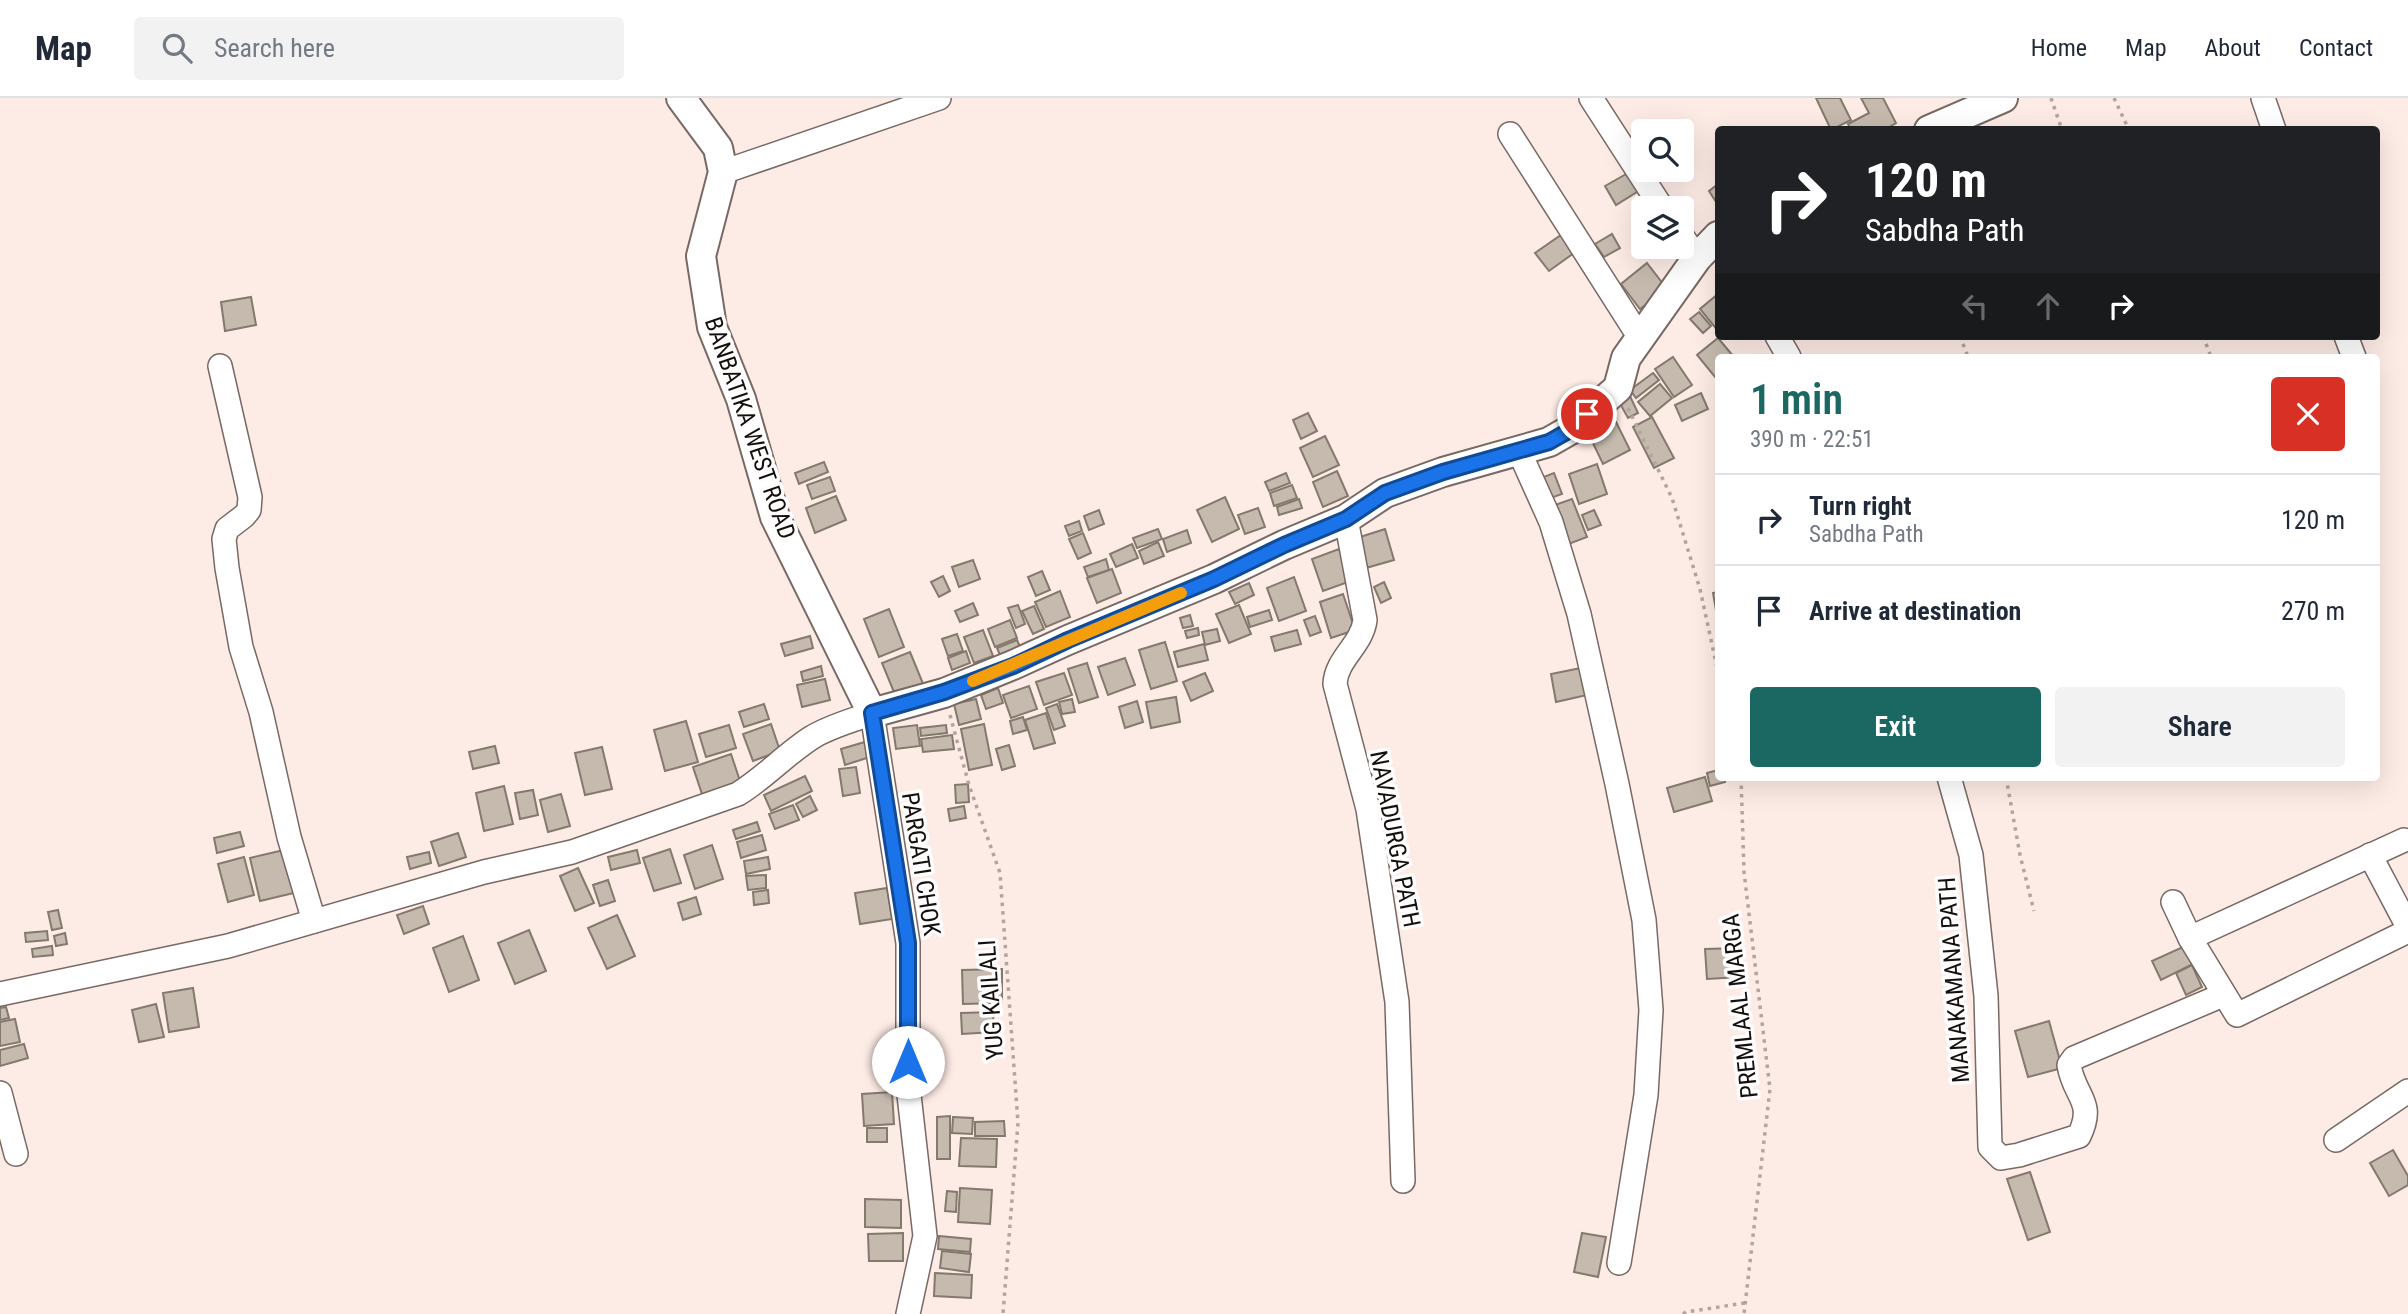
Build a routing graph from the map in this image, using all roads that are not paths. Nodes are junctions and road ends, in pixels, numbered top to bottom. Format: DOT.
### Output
graph roads {
  1 [pos="681,98"];
  2 [pos="939,98"];
  3 [pos="1591,98"];
  4 [pos="2003,98"];
  5 [pos="2263,98"];
  6 [pos="1938,126"];
  7 [pos="2273,126"];
  8 [pos="1510,134"];
  9 [pos="723,172"];
  10 [pos="1654,196"];
  11 [pos="1705,247"];
  12 [pos="1640,338"];
  13 [pos="220,366"];
  14 [pos="1519,450"];
  15 [pos="1346,519"];
  16 [pos="872,713"];
  17 [pos="1950,781"];
  18 [pos="2404,840"];
  19 [pos="2370,855"];
  20 [pos="2173,902"];
  21 [pos="314,921"];
  22 [pos="2408,929"];
  23 [pos="2190,938"];
  24 [pos="0,994"];
  25 [pos="2223,995"];
  26 [pos="2408,1091"];
  27 [pos="0,1093"];
  28 [pos="2336,1140"];
  29 [pos="16,1154"];
  30 [pos="1403,1181"];
  31 [pos="1619,1263"];
  32 [pos="908,1314"];
  1 -- 9 [label="street"];
  2 -- 9 [label="street"];
  3 -- 10 [label="street"];
  4 -- 6 [label="street"];
  5 -- 7 [label="street"];
  8 -- 12 [label="street"];
  9 -- 16 [label="street, BANBATIKA WEST ROAD"];
  11 -- 12 [label="street"];
  12 -- 14 [label="street"];
  13 -- 21 [label="street"];
  14 -- 15 [label="street"];
  14 -- 31 [label="street"];
  15 -- 16 [label="street"];
  15 -- 30 [label="street, NAVADURGA PATH"];
  16 -- 21 [label="street"];
  16 -- 32 [label="street, PARGATI CHOK"];
  17 -- 25 [label="street, MANAKAMANA PATH"];
  18 -- 19 [label="street"];
  19 -- 22 [label="street"];
  19 -- 23 [label="street"];
  20 -- 23 [label="street"];
  21 -- 24 [label="street"];
  22 -- 25 [label="street"];
  23 -- 25 [label="street"];
  26 -- 28 [label="street"];
  27 -- 29 [label="street"];
}
